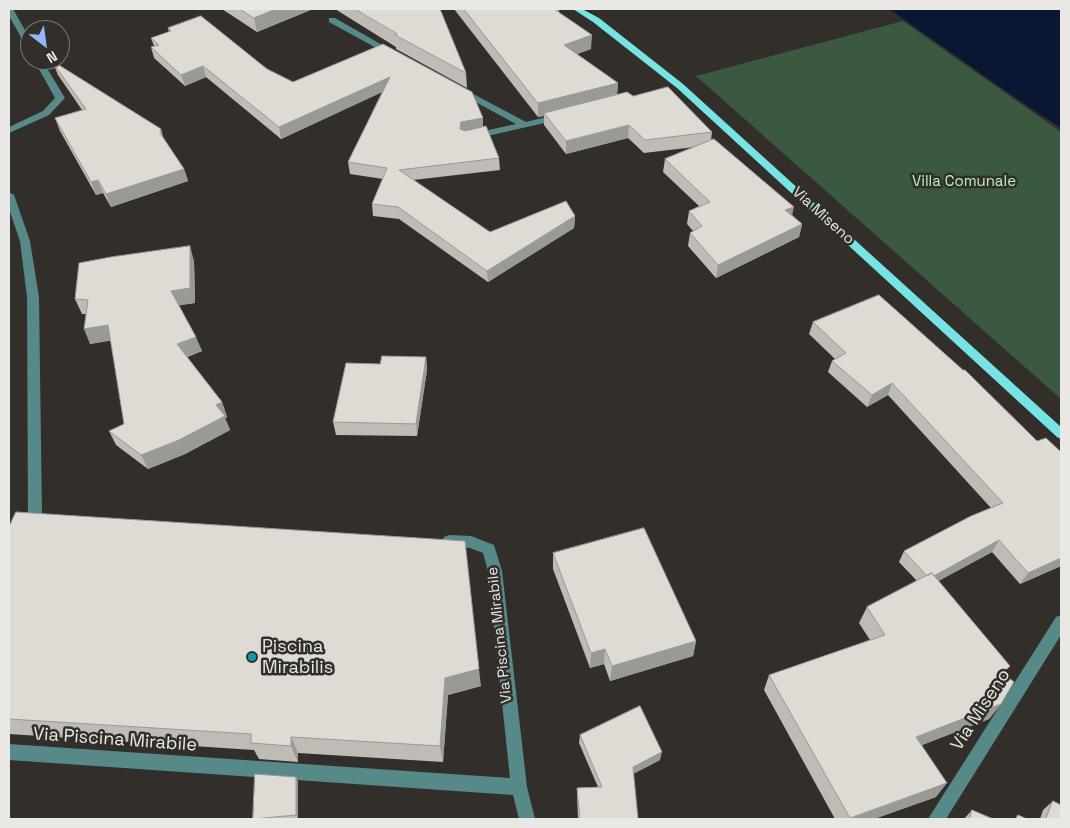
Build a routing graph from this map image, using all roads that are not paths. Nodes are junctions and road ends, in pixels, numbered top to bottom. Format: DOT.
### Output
graph roads {
  1 [pos="9,9"];
  2 [pos="577,9"];
  3 [pos="332,20"];
  4 [pos="20,28"];
  5 [pos="399,57"];
  6 [pos="44,70"];
  7 [pos="450,84"];
  8 [pos="571,114"];
  9 [pos="525,125"];
  10 [pos="9,130"];
  11 [pos="466,137"];
  12 [pos="9,195"];
  13 [pos="1061,434"];
  14 [pos="35,518"];
  15 [pos="431,540"];
  16 [pos="1061,622"];
  17 [pos="9,752"];
  18 [pos="519,787"];
  19 [pos="526,819"];
  20 [pos="936,819"];
  1 -- 4 [label="street"];
  2 -- 13 [label="main road, Via Miseno"];
  3 -- 5 [label="street"];
  6 -- 10 [label="street"];
  7 -- 9 [label="street"];
  8 -- 9 [label="street"];
  9 -- 11 [label="street"];
  12 -- 14 [label="street"];
  15 -- 18 [label="street, Via Piscina Mirabile"];
  16 -- 20 [label="street, Via Miseno"];
  17 -- 18 [label="street, Via Piscina Mirabile"];
  18 -- 19 [label="street, Via Piscina Mirabile"];
}
